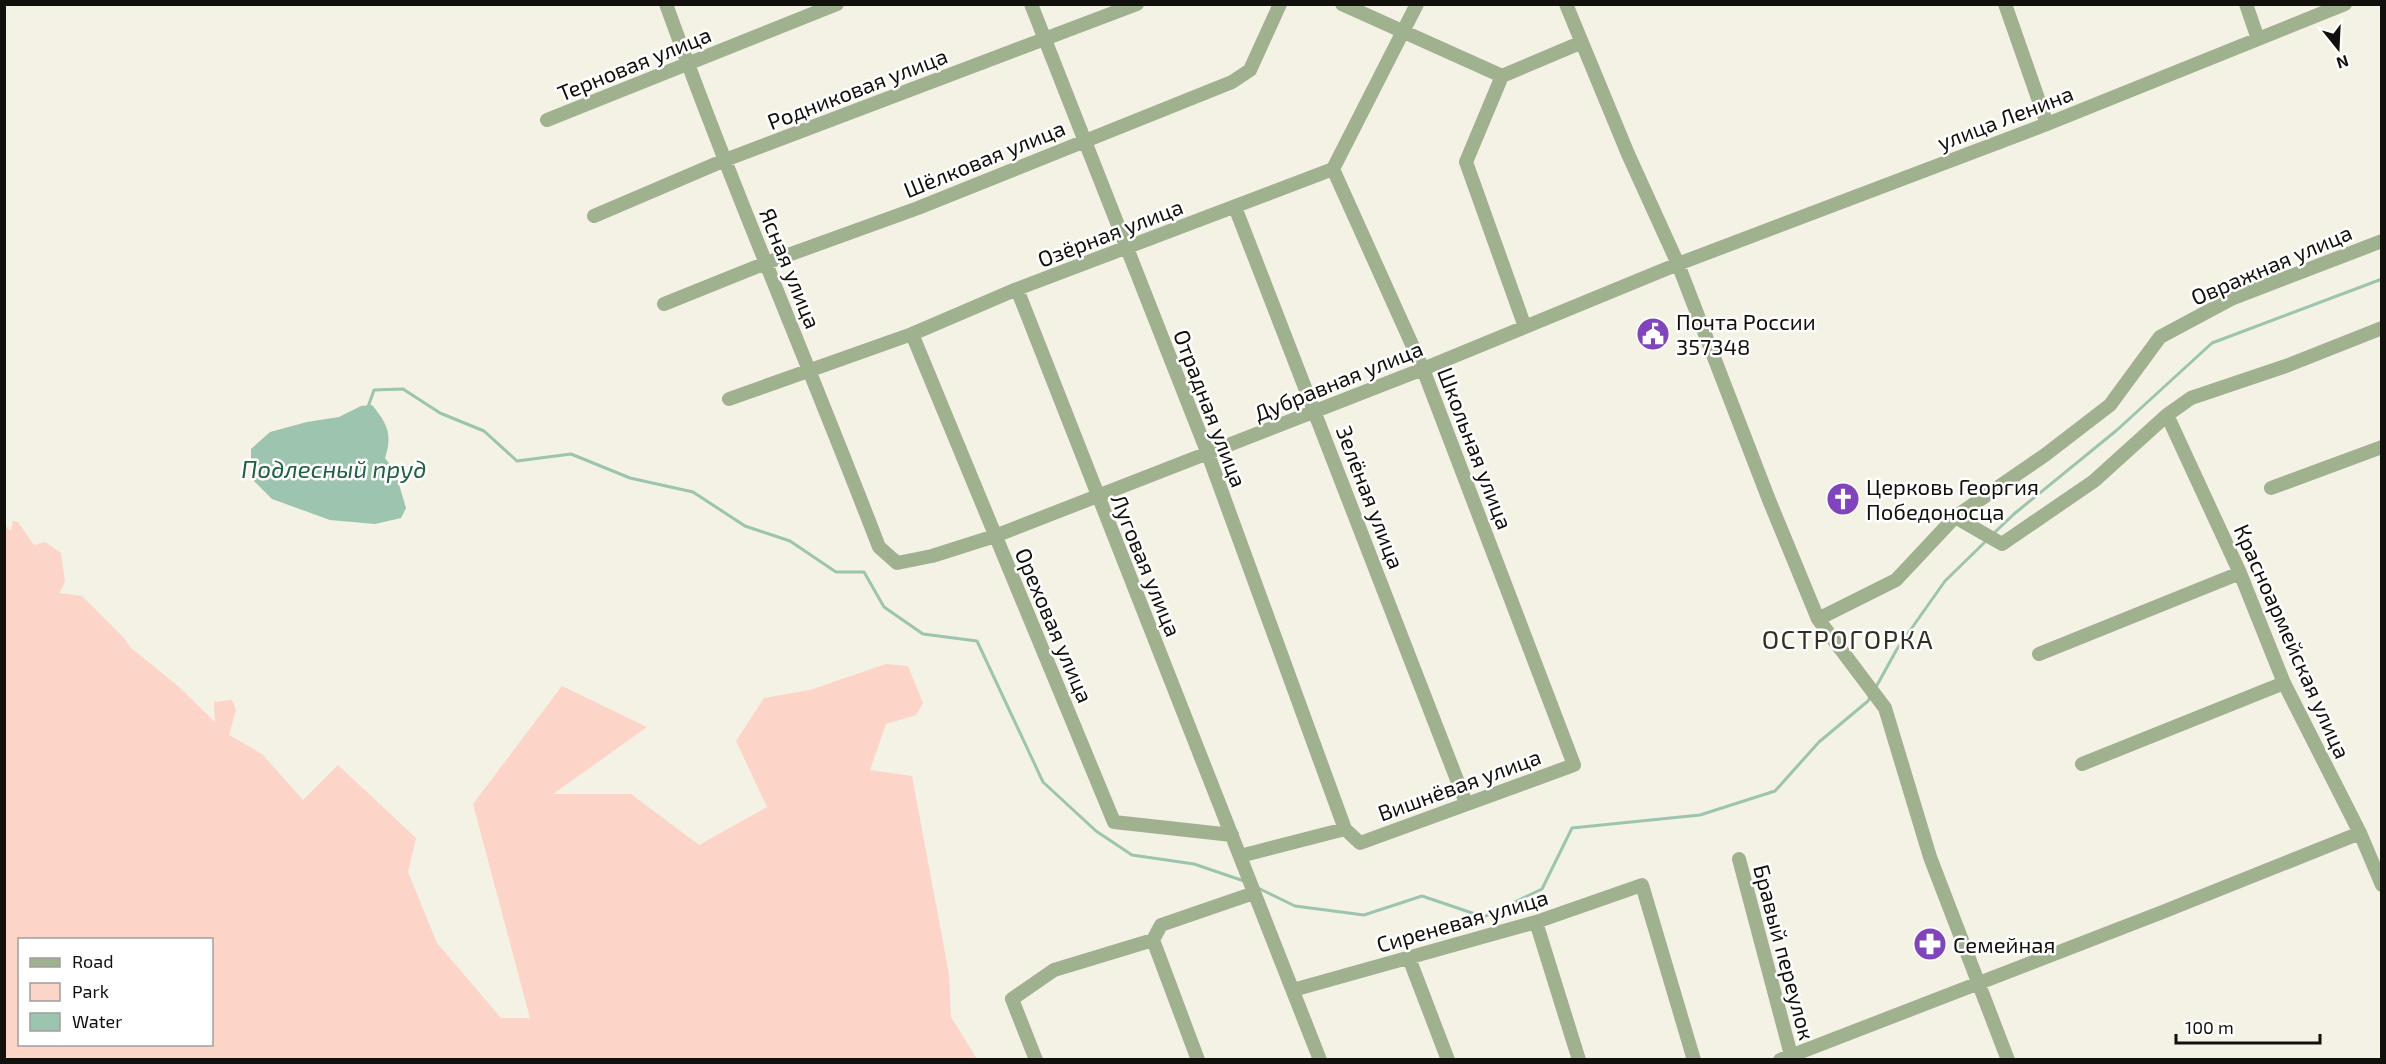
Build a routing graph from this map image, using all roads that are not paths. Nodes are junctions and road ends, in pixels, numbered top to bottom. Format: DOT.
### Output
graph roads {
  1 [pos="666,4"];
  2 [pos="837,4"];
  3 [pos="1031,4"];
  4 [pos="1137,4"];
  5 [pos="1280,4"];
  6 [pos="1342,4"];
  7 [pos="1417,4"];
  8 [pos="1566,4"];
  9 [pos="2005,4"];
  10 [pos="2246,4"];
  11 [pos="2345,4"];
  12 [pos="1403,33"];
  13 [pos="2258,39"];
  14 [pos="1045,40"];
  15 [pos="1580,43"];
  16 [pos="688,64"];
  17 [pos="1502,76"];
  18 [pos="547,120"];
  19 [pos="2047,124"];
  20 [pos="1084,141"];
  21 [pos="725,160"];
  22 [pos="1333,169"];
  23 [pos="1235,207"];
  24 [pos="594,216"];
  25 [pos="2382,241"];
  26 [pos="1127,249"];
  27 [pos="766,263"];
  28 [pos="1678,264"];
  29 [pos="1017,289"];
  30 [pos="664,304"];
  31 [pos="1525,327"];
  32 [pos="2382,328"];
  33 [pos="912,334"];
  34 [pos="1423,369"];
  35 [pos="811,370"];
  36 [pos="729,399"];
  37 [pos="1314,410"];
  38 [pos="2167,415"];
  39 [pos="2382,447"];
  40 [pos="1208,454"];
  41 [pos="2271,488"];
  42 [pos="1097,497"];
  43 [pos="1955,517"];
  44 [pos="995,536"];
  45 [pos="879,547"];
  46 [pos="2240,573"];
  47 [pos="1818,620"];
  48 [pos="1529,645"];
  49 [pos="2039,654"];
  50 [pos="2284,683"];
  51 [pos="2082,764"];
  52 [pos="1466,803"];
  53 [pos="1345,829"];
  54 [pos="2360,833"];
  55 [pos="1232,835"];
  56 [pos="1240,856"];
  57 [pos="1739,859"];
  58 [pos="2382,885"];
  59 [pos="1254,893"];
  60 [pos="1536,922"];
  61 [pos="1153,939"];
  62 [pos="1409,958"];
  63 [pos="1978,982"];
  64 [pos="1293,990"];
  65 [pos="1785,1057"];
  66 [pos="1035,1059"];
  67 [pos="1198,1059"];
  68 [pos="1320,1059"];
  69 [pos="1448,1059"];
  70 [pos="1579,1059"];
  71 [pos="1694,1059"];
  72 [pos="2008,1059"];
  1 -- 16 [label="street, Ясная улица"];
  2 -- 16 [label="street, Терновая улица"];
  3 -- 14 [label="street, Отрадная улица"];
  4 -- 14 [label="street, Родниковая улица"];
  5 -- 20 [label="street, Шёлковая улица"];
  6 -- 12 [label="street"];
  7 -- 12 [label="street"];
  8 -- 15 [label="street"];
  9 -- 19 [label="street"];
  10 -- 13 [label="street"];
  11 -- 13 [label="street, улица Ленина"];
  12 -- 17 [label="street"];
  12 -- 22 [label="street"];
  13 -- 19 [label="street, улица Ленина"];
  14 -- 20 [label="street, Отрадная улица"];
  14 -- 21 [label="street, Родниковая улица"];
  15 -- 17 [label="street"];
  15 -- 28 [label="street"];
  16 -- 18 [label="street, Терновая улица"];
  16 -- 21 [label="street, Ясная улица"];
  17 -- 31 [label="street"];
  19 -- 28 [label="street, улица Ленина"];
  20 -- 26 [label="street, Отрадная улица"];
  20 -- 27 [label="street, Шёлковая улица"];
  21 -- 24 [label="street, Родниковая улица"];
  21 -- 27 [label="street, Ясная улица"];
  22 -- 23 [label="street, Озёрная улица"];
  22 -- 34 [label="street, Школьная улица"];
  23 -- 26 [label="street, Озёрная улица"];
  23 -- 37 [label="street, Зелёная улица"];
  25 -- 43 [label="street, Овражная улица"];
  26 -- 29 [label="street, Озёрная улица"];
  26 -- 40 [label="street, Отрадная улица"];
  27 -- 30 [label="street, Шёлковая улица"];
  27 -- 35 [label="street, Ясная улица"];
  28 -- 31 [label="street, Дубравная улица"];
  28 -- 47 [label="street"];
  29 -- 33 [label="street, Озёрная улица"];
  29 -- 42 [label="street, Луговая улица"];
  31 -- 34 [label="street, Дубравная улица"];
  32 -- 38 [label="street"];
  33 -- 35 [label="street, Озёрная улица"];
  33 -- 44 [label="street, Ореховая улица"];
  34 -- 37 [label="street, Дубравная улица"];
  34 -- 48 [label="street, Школьная улица"];
  35 -- 36 [label="street, Озёрная улица"];
  35 -- 45 [label="street, Ясная улица"];
  37 -- 40 [label="street, Дубравная улица"];
  37 -- 52 [label="street, Зелёная улица"];
  38 -- 43 [label="street"];
  38 -- 46 [label="street, Красноармейская улица"];
  39 -- 41 [label="street"];
  40 -- 42 [label="street, Дубравная улица"];
  40 -- 53 [label="street, Отрадная улица"];
  42 -- 44 [label="street, Дубравная улица"];
  42 -- 55 [label="street, Луговая улица"];
  43 -- 47 [label="street, Овражная улица"];
  44 -- 45 [label="street, Дубравная улица"];
  44 -- 55 [label="street, Ореховая улица"];
  46 -- 49 [label="street"];
  46 -- 50 [label="street, Красноармейская улица"];
  47 -- 63 [label="street"];
  48 -- 52 [label="street, Вишнёвая улица"];
  50 -- 51 [label="street"];
  50 -- 54 [label="street, Красноармейская улица"];
  52 -- 53 [label="street, Вишнёвая улица"];
  53 -- 56 [label="street"];
  54 -- 58 [label="street, Красноармейская улица"];
  54 -- 63 [label="street"];
  55 -- 56 [label="street, Луговая улица"];
  56 -- 59 [label="street, Луговая улица"];
  57 -- 65 [label="street, Бравый переулок"];
  59 -- 61 [label="street"];
  59 -- 64 [label="street"];
  60 -- 62 [label="street, Сиреневая улица"];
  60 -- 70 [label="street"];
  60 -- 71 [label="street, Сиреневая улица"];
  61 -- 66 [label="street"];
  61 -- 67 [label="street"];
  62 -- 64 [label="street, Сиреневая улица"];
  62 -- 69 [label="street"];
  63 -- 65 [label="street"];
  63 -- 72 [label="street"];
  64 -- 68 [label="street"];
}
